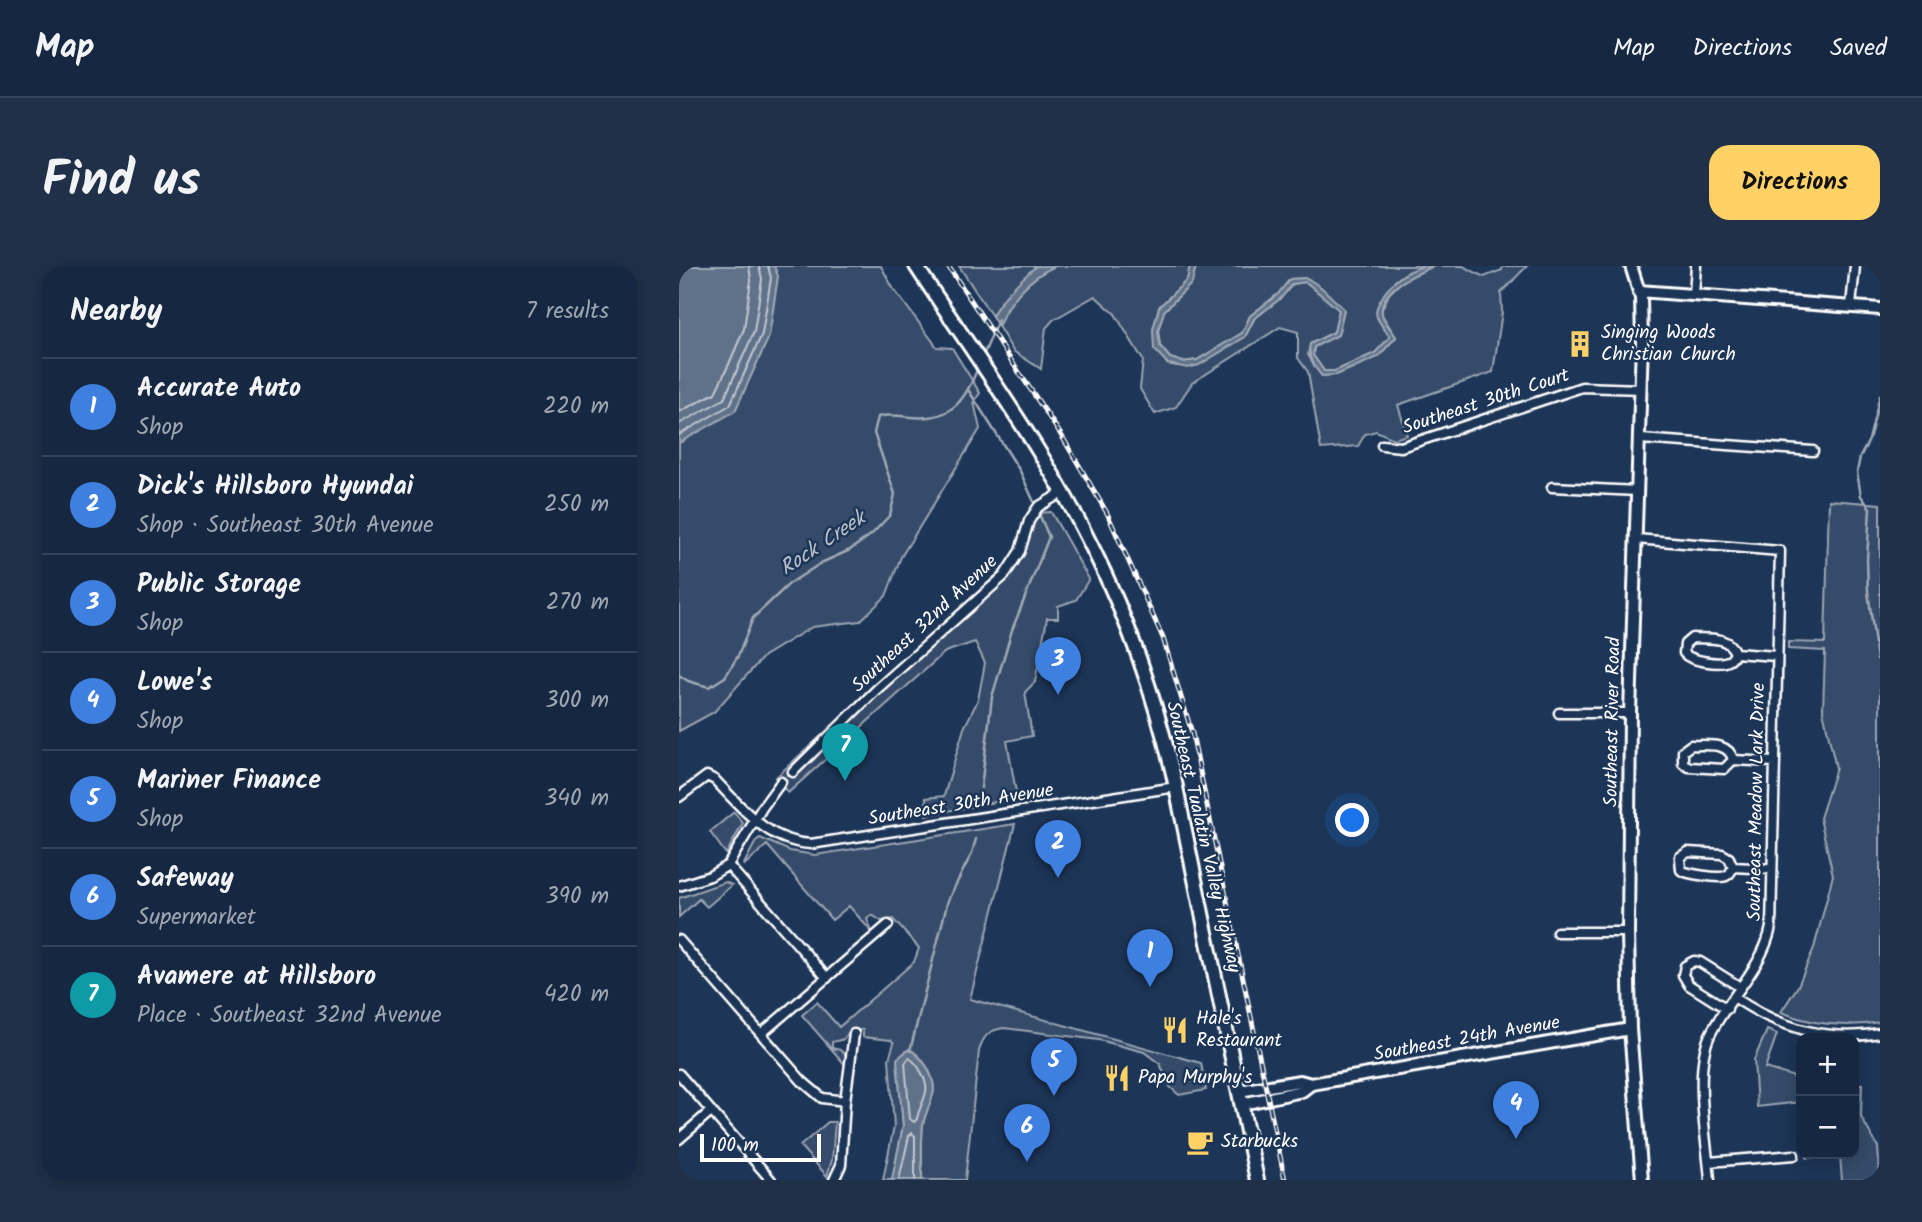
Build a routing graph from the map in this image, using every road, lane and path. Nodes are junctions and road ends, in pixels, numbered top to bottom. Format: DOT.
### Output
graph roads {
  1 [pos="916,266"];
  2 [pos="1631,266"];
  3 [pos="1696,266"];
  4 [pos="1855,266"];
  5 [pos="1639,291"];
  6 [pos="1695,295"];
  7 [pos="1851,306"];
  8 [pos="1880,309"];
  9 [pos="1641,389"];
  10 [pos="1640,439"];
  11 [pos="1382,445"];
  12 [pos="1813,451"];
  13 [pos="1552,487"];
  14 [pos="1638,491"];
  15 [pos="1063,492"];
  16 [pos="1636,540"];
  17 [pos="1735,653"];
  18 [pos="1776,656"];
  19 [pos="1559,713"];
  20 [pos="1630,713"];
  21 [pos="1733,760"];
  22 [pos="1775,762"];
  23 [pos="793,772"];
  24 [pos="781,782"];
  25 [pos="1177,787"];
  26 [pos="679,797"];
  27 [pos="754,821"];
  28 [pos="728,866"];
  29 [pos="1733,867"];
  30 [pos="1772,869"];
  31 [pos="679,886"];
  32 [pos="888,925"];
  33 [pos="1557,932"];
  34 [pos="1628,932"];
  35 [pos="679,940"];
  36 [pos="827,978"];
  37 [pos="1740,987"];
  38 [pos="1734,997"];
  39 [pos="1727,1009"];
  40 [pos="1630,1029"];
  41 [pos="1880,1033"];
  42 [pos="761,1034"];
  43 [pos="854,1034"];
  44 [pos="679,1074"];
  45 [pos="1240,1097"];
  46 [pos="845,1101"];
  47 [pos="711,1111"];
  48 [pos="679,1139"];
  49 [pos="1794,1155"];
  50 [pos="1709,1162"];
  51 [pos="771,1180"];
  52 [pos="834,1180"];
  53 [pos="1257,1180"];
  54 [pos="1642,1180"];
  55 [pos="1710,1180"];
  1 -- 15 [label="main road, Southeast Tualatin Valley Highway"];
  2 -- 5 [label="main road, Southeast River Road"];
  3 -- 6 [label="street"];
  4 -- 7 [label="street"];
  5 -- 6 [label="main road"];
  5 -- 9 [label="main road, Southeast River Road"];
  6 -- 7 [label="main road"];
  7 -- 8 [label="main road"];
  9 -- 10 [label="main road, Southeast River Road"];
  9 -- 11 [label="street, Southeast 30th Court"];
  10 -- 12 [label="street"];
  10 -- 14 [label="main road, Southeast River Road"];
  13 -- 14 [label="street"];
  14 -- 16 [label="main road, Southeast River Road"];
  15 -- 23 [label="street, Southeast 32nd Avenue"];
  15 -- 25 [label="main road, Southeast Tualatin Valley Highway"];
  16 -- 18 [label="street, Southeast Meadow Lark Drive"];
  16 -- 20 [label="main road, Southeast River Road"];
  17 -- 17 [label="street"];
  17 -- 18 [label="street"];
  18 -- 22 [label="street, Southeast Meadow Lark Drive"];
  19 -- 20 [label="street"];
  20 -- 34 [label="main road, Southeast River Road"];
  21 -- 21 [label="street"];
  21 -- 22 [label="street"];
  22 -- 30 [label="street, Southeast Meadow Lark Drive"];
  24 -- 27 [label="street"];
  25 -- 27 [label="street, Southeast 30th Avenue"];
  25 -- 45 [label="main road, Southeast Tualatin Valley Highway"];
  26 -- 27 [label="street, Southeast 30th Avenue"];
  27 -- 28 [label="street"];
  28 -- 31 [label="street"];
  28 -- 36 [label="street"];
  29 -- 29 [label="street"];
  29 -- 30 [label="street"];
  30 -- 37 [label="street, Southeast Meadow Lark Drive"];
  32 -- 36 [label="street"];
  33 -- 34 [label="street"];
  34 -- 40 [label="main road, Southeast River Road"];
  35 -- 42 [label="street"];
  36 -- 42 [label="street"];
  37 -- 38 [label="street, Southeast Meadow Lark Drive"];
  37 -- 39 [label="street"];
  38 -- 39 [label="street, Southeast Meadow Lark Drive"];
  38 -- 41 [label="street"];
  39 -- 50 [label="street, Southeast Meadow Lark Drive"];
  40 -- 45 [label="main road, Southeast 24th Avenue"];
  40 -- 54 [label="main road, Southeast River Road"];
  42 -- 46 [label="street"];
  43 -- 46 [label="street"];
  44 -- 47 [label="street"];
  45 -- 53 [label="main road, Southeast Tualatin Valley Highway"];
  46 -- 52 [label="street"];
  47 -- 48 [label="street"];
  47 -- 51 [label="street"];
  49 -- 50 [label="street"];
  50 -- 55 [label="street, Southeast Meadow Lark Drive"];
}
